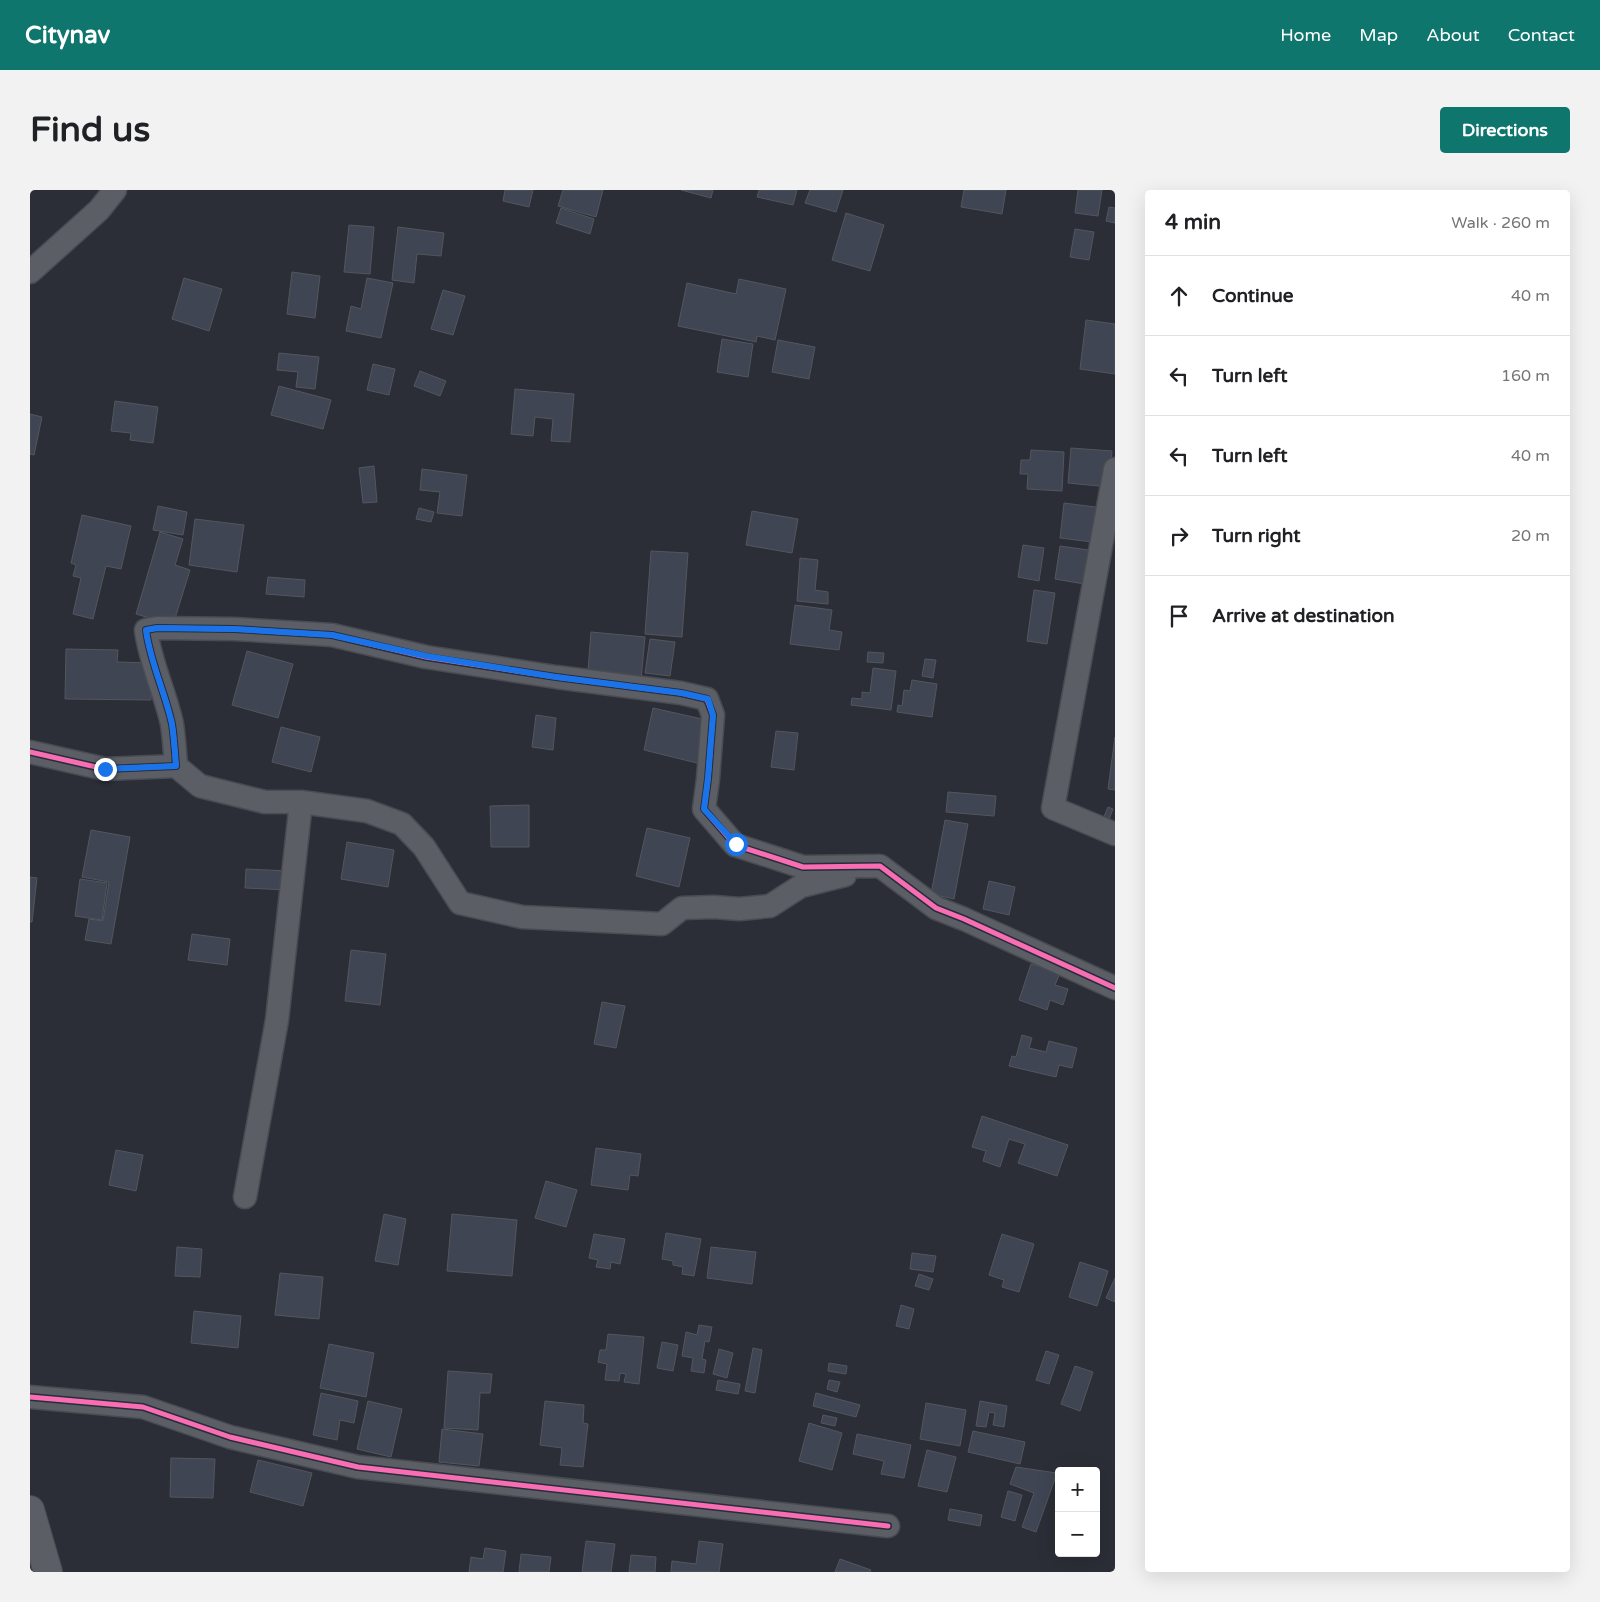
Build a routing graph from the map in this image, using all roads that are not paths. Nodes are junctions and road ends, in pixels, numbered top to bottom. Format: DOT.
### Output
graph roads {
  1 [pos="115,190"];
  2 [pos="30,272"];
  3 [pos="1115,469"];
  4 [pos="30,752"];
  5 [pos="176,766"];
  6 [pos="301,802"];
  7 [pos="1115,834"];
  8 [pos="880,866"];
  9 [pos="1115,988"];
  10 [pos="245,1197"];
  11 [pos="30,1397"];
  12 [pos="30,1510"];
  13 [pos="888,1526"];
  14 [pos="48,1572"];
  1 -- 2 [label="street"];
  3 -- 7 [label="street"];
  4 -- 5 [label="street"];
  5 -- 6 [label="street"];
  5 -- 8 [label="street"];
  6 -- 8 [label="street"];
  6 -- 10 [label="street"];
  8 -- 9 [label="street"];
  11 -- 13 [label="street"];
  12 -- 14 [label="street"];
}
